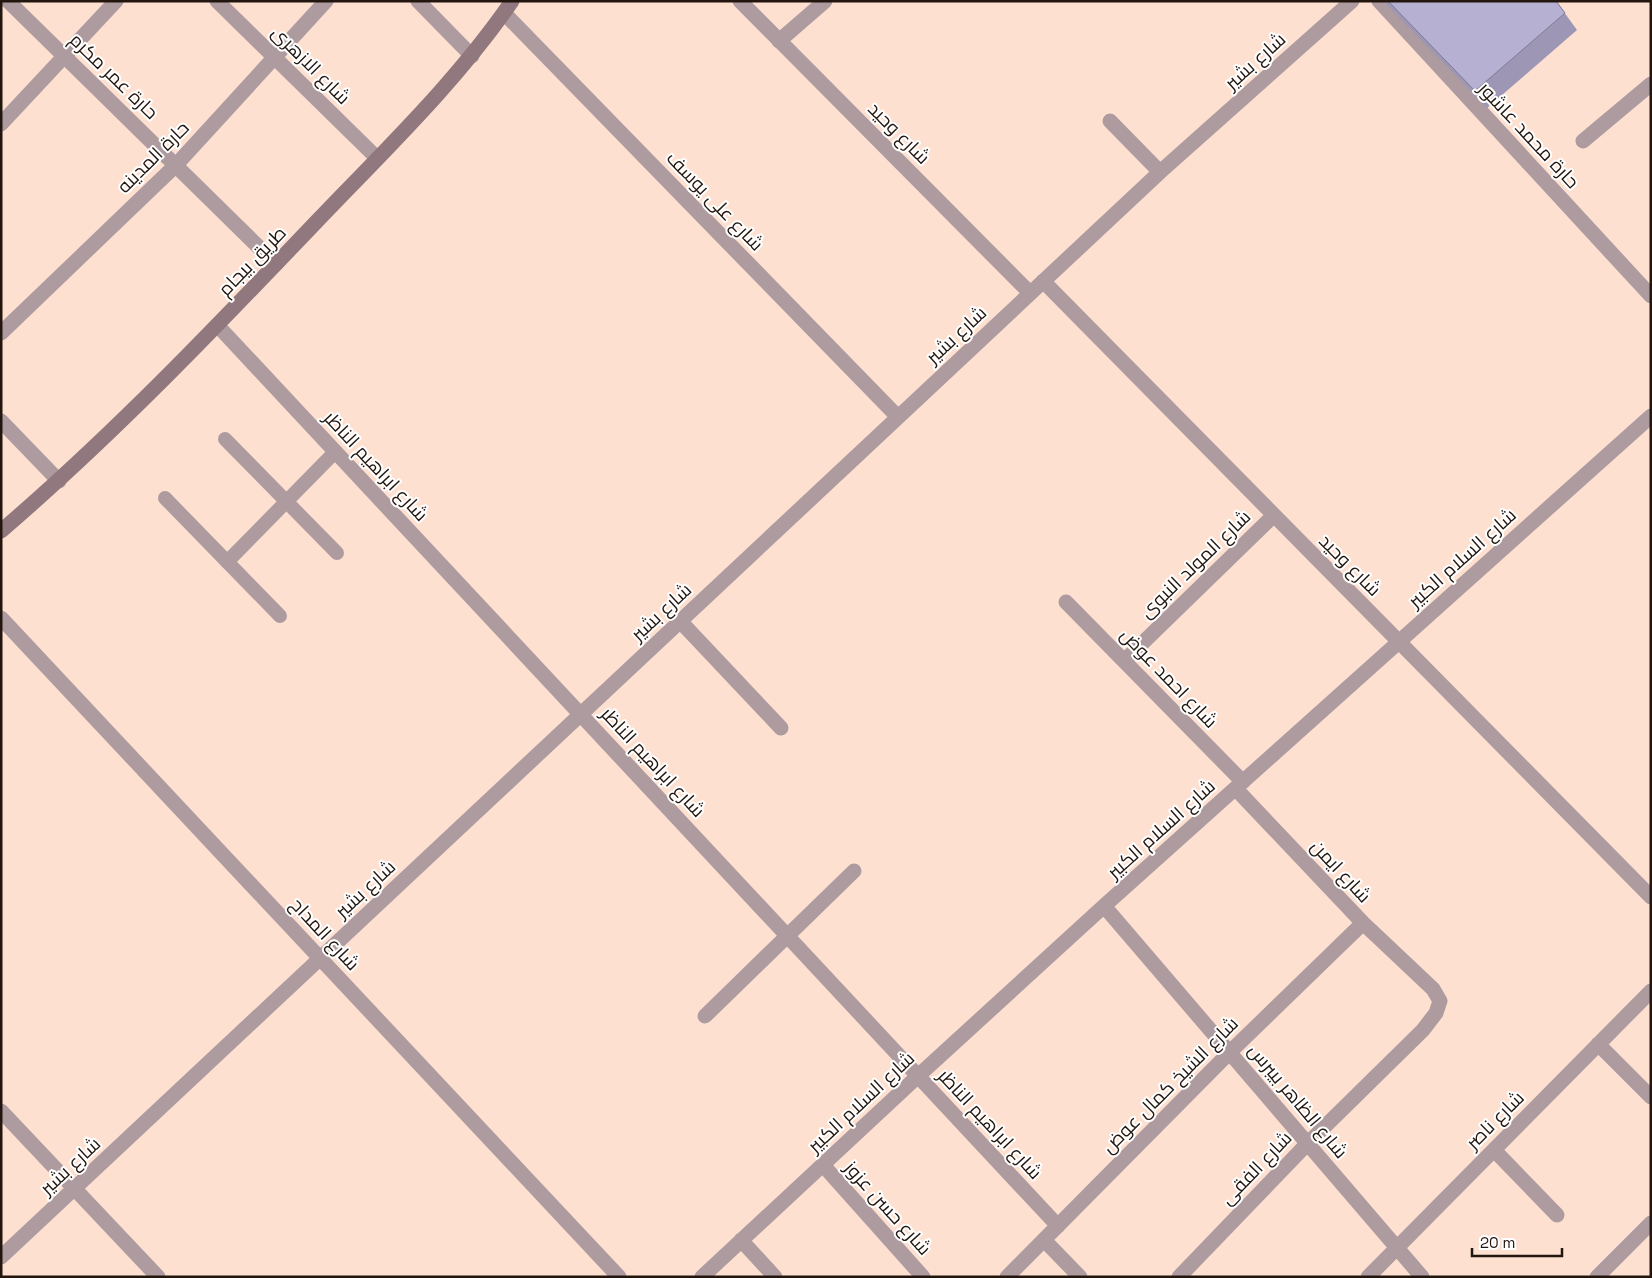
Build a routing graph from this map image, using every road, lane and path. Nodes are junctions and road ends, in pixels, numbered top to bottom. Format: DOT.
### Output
graph roads {
  1 [pos="8,1"];
  2 [pos="116,1"];
  3 [pos="217,1"];
  4 [pos="326,1"];
  5 [pos="418,1"];
  6 [pos="740,1"];
  7 [pos="825,1"];
  8 [pos="1352,1"];
  9 [pos="1379,1"];
  10 [pos="508,7"];
  11 [pos="780,41"];
  12 [pos="65,56"];
  13 [pos="472,56"];
  14 [pos="274,57"];
  15 [pos="1651,84"];
  16 [pos="1110,121"];
  17 [pos="1,124"];
  18 [pos="1582,141"];
  19 [pos="377,158"];
  20 [pos="176,165"];
  21 [pos="1160,172"];
  22 [pos="276,264"];
  23 [pos="1042,281"];
  24 [pos="1030,293"];
  25 [pos="1651,296"];
  26 [pos="218,326"];
  27 [pos="1,333"];
  28 [pos="1651,416"];
  29 [pos="898,417"];
  30 [pos="1,421"];
  31 [pos="225,439"];
  32 [pos="335,452"];
  33 [pos="59,481"];
  34 [pos="165,498"];
  35 [pos="286,502"];
  36 [pos="1273,516"];
  37 [pos="1,531"];
  38 [pos="337,553"];
  39 [pos="227,562"];
  40 [pos="1066,602"];
  41 [pos="280,616"];
  42 [pos="1,618"];
  43 [pos="680,621"];
  44 [pos="1397,642"];
  45 [pos="1124,661"];
  46 [pos="581,714"];
  47 [pos="781,728"];
  48 [pos="1239,785"];
  49 [pos="854,871"];
  50 [pos="1651,898"];
  51 [pos="1104,906"];
  52 [pos="1363,923"];
  53 [pos="788,936"];
  54 [pos="320,958"];
  55 [pos="1420,977"];
  56 [pos="1651,991"];
  57 [pos="705,1016"];
  58 [pos="1598,1044"];
  59 [pos="1230,1052"];
  60 [pos="918,1076"];
  61 [pos="1651,1097"];
  62 [pos="1,1111"];
  63 [pos="1308,1144"];
  64 [pos="1494,1150"];
  65 [pos="823,1165"];
  66 [pos="74,1189"];
  67 [pos="1557,1215"];
  68 [pos="1651,1223"];
  69 [pos="1058,1226"];
  70 [pos="741,1240"];
  71 [pos="1045,1240"];
  72 [pos="1397,1248"];
  73 [pos="1,1257"];
  74 [pos="158,1277"];
  75 [pos="619,1277"];
  76 [pos="702,1277"];
  77 [pos="775,1277"];
  78 [pos="923,1277"];
  79 [pos="1008,1277"];
  80 [pos="1080,1277"];
  81 [pos="1179,1277"];
  82 [pos="1368,1277"];
  83 [pos="1422,1277"];
  84 [pos="1597,1277"];
  1 -- 12 [label="street, حارة عمر مكرم"];
  2 -- 12 [label="street"];
  3 -- 14 [label="street, شارع الازهرى"];
  4 -- 14 [label="street, حارة المدينه"];
  5 -- 13 [label="street"];
  6 -- 11 [label="street, شارع وحيد"];
  7 -- 11 [label="street"];
  8 -- 21 [label="street, شارع بشير"];
  9 -- 25 [label="street, حارة محمد عاشور"];
  10 -- 13 [label="main road, طريق بيجام"];
  10 -- 29 [label="street, شارع على يوسف"];
  11 -- 24 [label="street, شارع وحيد"];
  12 -- 17 [label="street"];
  12 -- 20 [label="street, حارة عمر مكرم"];
  13 -- 19 [label="main road, طريق بيجام"];
  14 -- 19 [label="street, شارع الازهرى"];
  14 -- 20 [label="street, حارة المدينه"];
  15 -- 18 [label="street"];
  16 -- 21 [label="street"];
  19 -- 22 [label="main road, طريق بيجام"];
  20 -- 22 [label="street, حارة عمر مكرم"];
  20 -- 27 [label="street, حارة المدينه"];
  21 -- 23 [label="street, شارع بشير"];
  22 -- 26 [label="main road, طريق بيجام"];
  23 -- 24 [label="street, شارع بشير"];
  23 -- 36 [label="street, شارع وحيد"];
  24 -- 29 [label="street, شارع بشير"];
  26 -- 32 [label="street, شارع ابراهيم الناظر"];
  26 -- 33 [label="main road, طريق بيجام"];
  28 -- 44 [label="street, شارع السلام الكبير"];
  29 -- 43 [label="street, شارع بشير"];
  30 -- 33 [label="street"];
  31 -- 35 [label="lane"];
  32 -- 35 [label="lane"];
  32 -- 46 [label="street, شارع ابراهيم الناظر"];
  33 -- 37 [label="main road, طريق بيجام"];
  34 -- 39 [label="lane"];
  35 -- 38 [label="lane"];
  35 -- 39 [label="lane"];
  36 -- 44 [label="street, شارع وحيد"];
  36 -- 45 [label="street, شارع المولد النبوى"];
  39 -- 41 [label="lane"];
  40 -- 45 [label="street, شارع احمد عوض"];
  42 -- 54 [label="street, شارع المداح"];
  43 -- 46 [label="street, شارع بشير"];
  43 -- 47 [label="street"];
  44 -- 48 [label="street, شارع السلام الكبير"];
  44 -- 50 [label="street, شارع وحيد"];
  45 -- 48 [label="street, شارع احمد عوض"];
  46 -- 53 [label="street, شارع ابراهيم الناظر"];
  46 -- 54 [label="street, شارع بشير"];
  48 -- 51 [label="street, شارع السلام الكبير"];
  48 -- 52 [label="street, شارع ايمن"];
  49 -- 53 [label="street"];
  51 -- 59 [label="street, شارع الظاهر بيبرس"];
  51 -- 60 [label="street, شارع السلام الكبير"];
  52 -- 55 [label="street, شارع ايمن"];
  52 -- 59 [label="street, شارع الشيخ كمال عوض"];
  53 -- 57 [label="street"];
  53 -- 60 [label="street, شارع ابراهيم الناظر"];
  54 -- 66 [label="street, شارع بشير"];
  54 -- 75 [label="street, شارع المداح"];
  55 -- 63 [label="street, شارع الفقى"];
  56 -- 58 [label="street, شارع ناصر"];
  58 -- 61 [label="street"];
  58 -- 64 [label="street, شارع ناصر"];
  59 -- 63 [label="street, شارع الظاهر بيبرس"];
  59 -- 69 [label="street, شارع الشيخ كمال عوض"];
  60 -- 65 [label="street, شارع السلام الكبير"];
  60 -- 69 [label="street, شارع ابراهيم الناظر"];
  62 -- 66 [label="street"];
  63 -- 72 [label="street, شارع الظاهر بيبرس"];
  63 -- 81 [label="street, شارع الفقى"];
  64 -- 67 [label="street"];
  64 -- 72 [label="street, شارع ناصر"];
  65 -- 70 [label="street, شارع السلام الكبير"];
  65 -- 78 [label="street, شارع حسن عزوز"];
  66 -- 73 [label="street, شارع بشير"];
  66 -- 74 [label="street"];
  68 -- 84 [label="street"];
  69 -- 71 [label="street, شارع الشيخ كمال عوض"];
  70 -- 76 [label="street, شارع السلام الكبير"];
  70 -- 77 [label="street"];
  71 -- 79 [label="street, شارع الشيخ كمال عوض"];
  71 -- 80 [label="street"];
  72 -- 82 [label="street, شارع ناصر"];
  72 -- 83 [label="street, شارع الظاهر بيبرس"];
}
